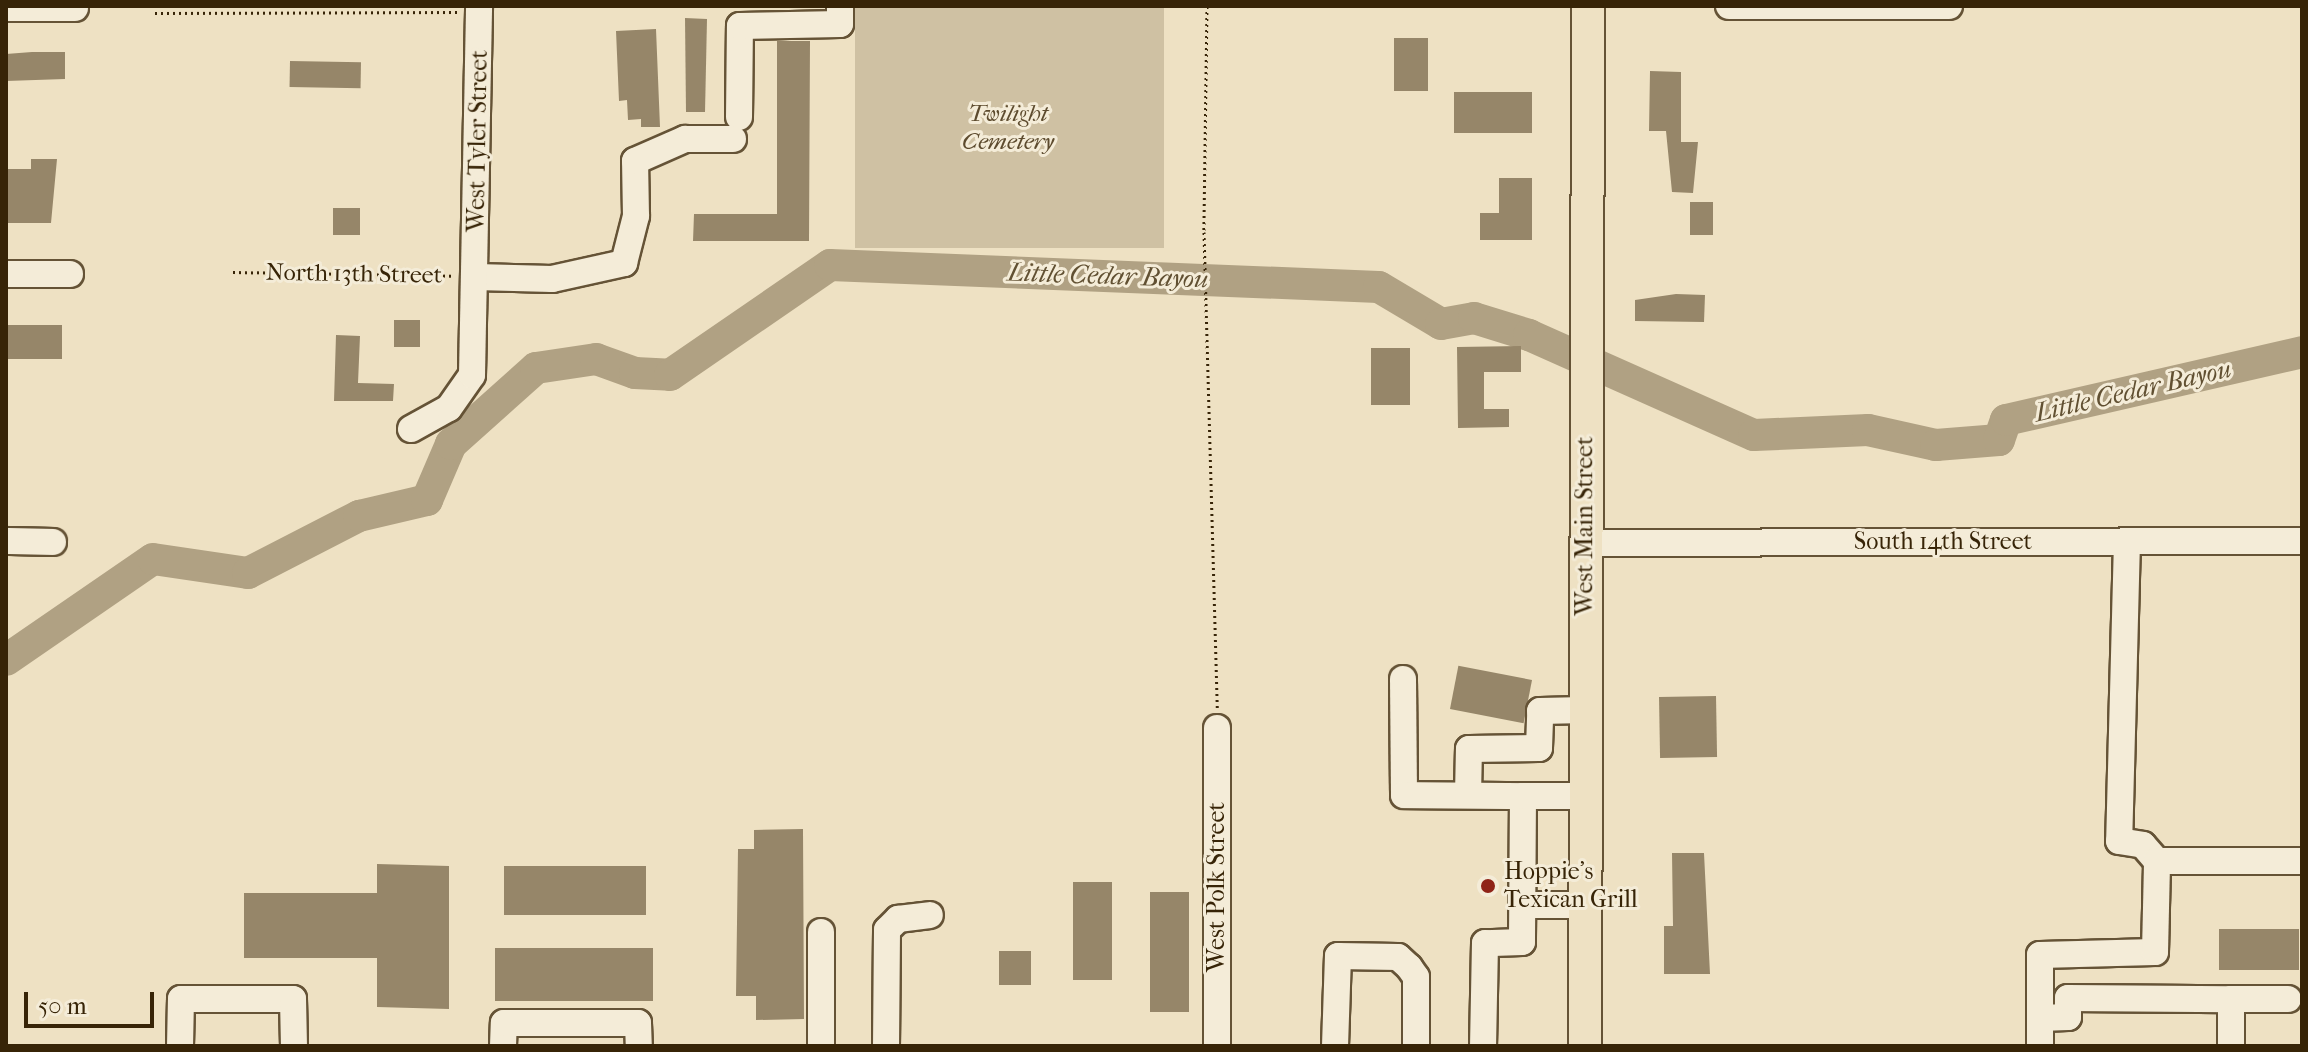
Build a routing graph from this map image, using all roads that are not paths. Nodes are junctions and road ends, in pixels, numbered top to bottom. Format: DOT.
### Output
graph roads {
  1 [pos="1588,6"];
  2 [pos="1729,6"];
  3 [pos="1949,6"];
  4 [pos="6,8"];
  5 [pos="75,8"];
  6 [pos="479,9"];
  7 [pos="840,15"];
  8 [pos="6,274"];
  9 [pos="70,274"];
  10 [pos="476,277"];
  11 [pos="411,429"];
  12 [pos="6,541"];
  13 [pos="2127,541"];
  14 [pos="2302,541"];
  15 [pos="53,542"];
  16 [pos="1584,543"];
  17 [pos="1403,679"];
  18 [pos="1585,710"];
  19 [pos="1217,728"];
  20 [pos="1468,795"];
  21 [pos="1523,796"];
  22 [pos="1586,796"];
  23 [pos="2157,861"];
  24 [pos="2302,861"];
  25 [pos="1522,905"];
  26 [pos="1585,905"];
  27 [pos="930,915"];
  28 [pos="821,932"];
  29 [pos="2231,999"];
  30 [pos="2288,999"];
  31 [pos="2040,1018"];
  32 [pos="180,1046"];
  33 [pos="294,1046"];
  34 [pos="503,1046"];
  35 [pos="639,1046"];
  36 [pos="821,1046"];
  37 [pos="886,1046"];
  38 [pos="1217,1046"];
  39 [pos="1335,1046"];
  40 [pos="1416,1046"];
  41 [pos="1483,1046"];
  42 [pos="1585,1046"];
  43 [pos="2040,1046"];
  44 [pos="2231,1046"];
  1 -- 16 [label="main road, West Main Street"];
  2 -- 3 [label="street"];
  4 -- 5 [label="street"];
  6 -- 10 [label="street, West Tyler Street"];
  7 -- 10 [label="street"];
  8 -- 9 [label="street"];
  10 -- 11 [label="street, West Tyler Street"];
  12 -- 15 [label="street"];
  13 -- 14 [label="street, South 14th Street"];
  13 -- 16 [label="street, South 14th Street"];
  13 -- 23 [label="street"];
  16 -- 18 [label="main road, West Main Street"];
  17 -- 20 [label="street"];
  18 -- 20 [label="street"];
  18 -- 22 [label="main road, West Main Street"];
  19 -- 38 [label="street, West Polk Street"];
  20 -- 21 [label="street"];
  21 -- 22 [label="street"];
  21 -- 25 [label="street"];
  22 -- 26 [label="main road, West Main Street"];
  23 -- 24 [label="street"];
  23 -- 31 [label="street"];
  25 -- 26 [label="street"];
  25 -- 41 [label="street"];
  26 -- 42 [label="main road, West Main Street"];
  27 -- 37 [label="street"];
  28 -- 36 [label="street"];
  29 -- 30 [label="street"];
  29 -- 31 [label="street"];
  29 -- 44 [label="street"];
  31 -- 43 [label="street"];
  32 -- 33 [label="street"];
  34 -- 35 [label="street"];
  39 -- 40 [label="street"];
}
